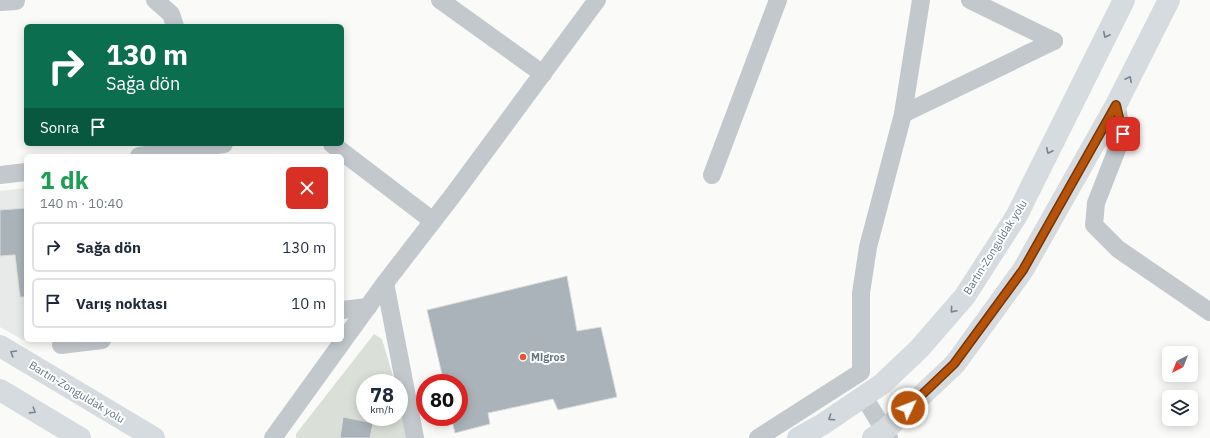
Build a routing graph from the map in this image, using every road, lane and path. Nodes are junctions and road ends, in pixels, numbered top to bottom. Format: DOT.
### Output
graph roads {
  1 [pos="155,0"];
  2 [pos="440,0"];
  3 [pos="597,0"];
  4 [pos="778,0"];
  5 [pos="921,0"];
  6 [pos="970,0"];
  7 [pos="1124,0"];
  8 [pos="1169,0"];
  9 [pos="174,24"];
  10 [pos="543,74"];
  11 [pos="1116,105"];
  12 [pos="903,114"];
  13 [pos="194,146"];
  14 [pos="335,146"];
  15 [pos="150,154"];
  16 [pos="24,172"];
  17 [pos="0,175"];
  18 [pos="712,175"];
  19 [pos="434,221"];
  20 [pos="385,283"];
  21 [pos="368,307"];
  22 [pos="344,310"];
  23 [pos="1210,312"];
  24 [pos="344,340"];
  25 [pos="86,342"];
  26 [pos="343,342"];
  27 [pos="61,345"];
  28 [pos="0,346"];
  29 [pos="0,390"];
  30 [pos="864,396"];
  31 [pos="882,435"];
  32 [pos="80,438"];
  33 [pos="154,438"];
  34 [pos="273,438"];
  35 [pos="415,438"];
  36 [pos="758,438"];
  37 [pos="798,438"];
  1 -- 9 [label="street"];
  2 -- 10 [label="street"];
  3 -- 10 [label="street"];
  4 -- 18 [label="street"];
  5 -- 12 [label="street"];
  6 -- 12 [label="street"];
  7 -- 30 [label="highway, Bartın-Zonguldak yolu, one-way"];
  11 -- 8 [label="highway, one-way"];
  10 -- 19 [label="street"];
  11 -- 23 [label="street"];
  11 -- 31 [label="highway"];
  12 -- 36 [label="street"];
  13 -- 15 [label="street"];
  14 -- 19 [label="street"];
  16 -- 17 [label="street"];
  19 -- 20 [label="street"];
  20 -- 21 [label="street"];
  20 -- 35 [label="street"];
  21 -- 22 [label="street"];
  21 -- 24 [label="street"];
  25 -- 27 [label="street"];
  26 -- 34 [label="street"];
  33 -- 28 [label="highway, Bartın-Zonguldak yolu, one-way"];
  29 -- 32 [label="highway, one-way"];
  30 -- 31 [label="street"];
  30 -- 37 [label="highway, Bartın-Zonguldak yolu, one-way"];
}
